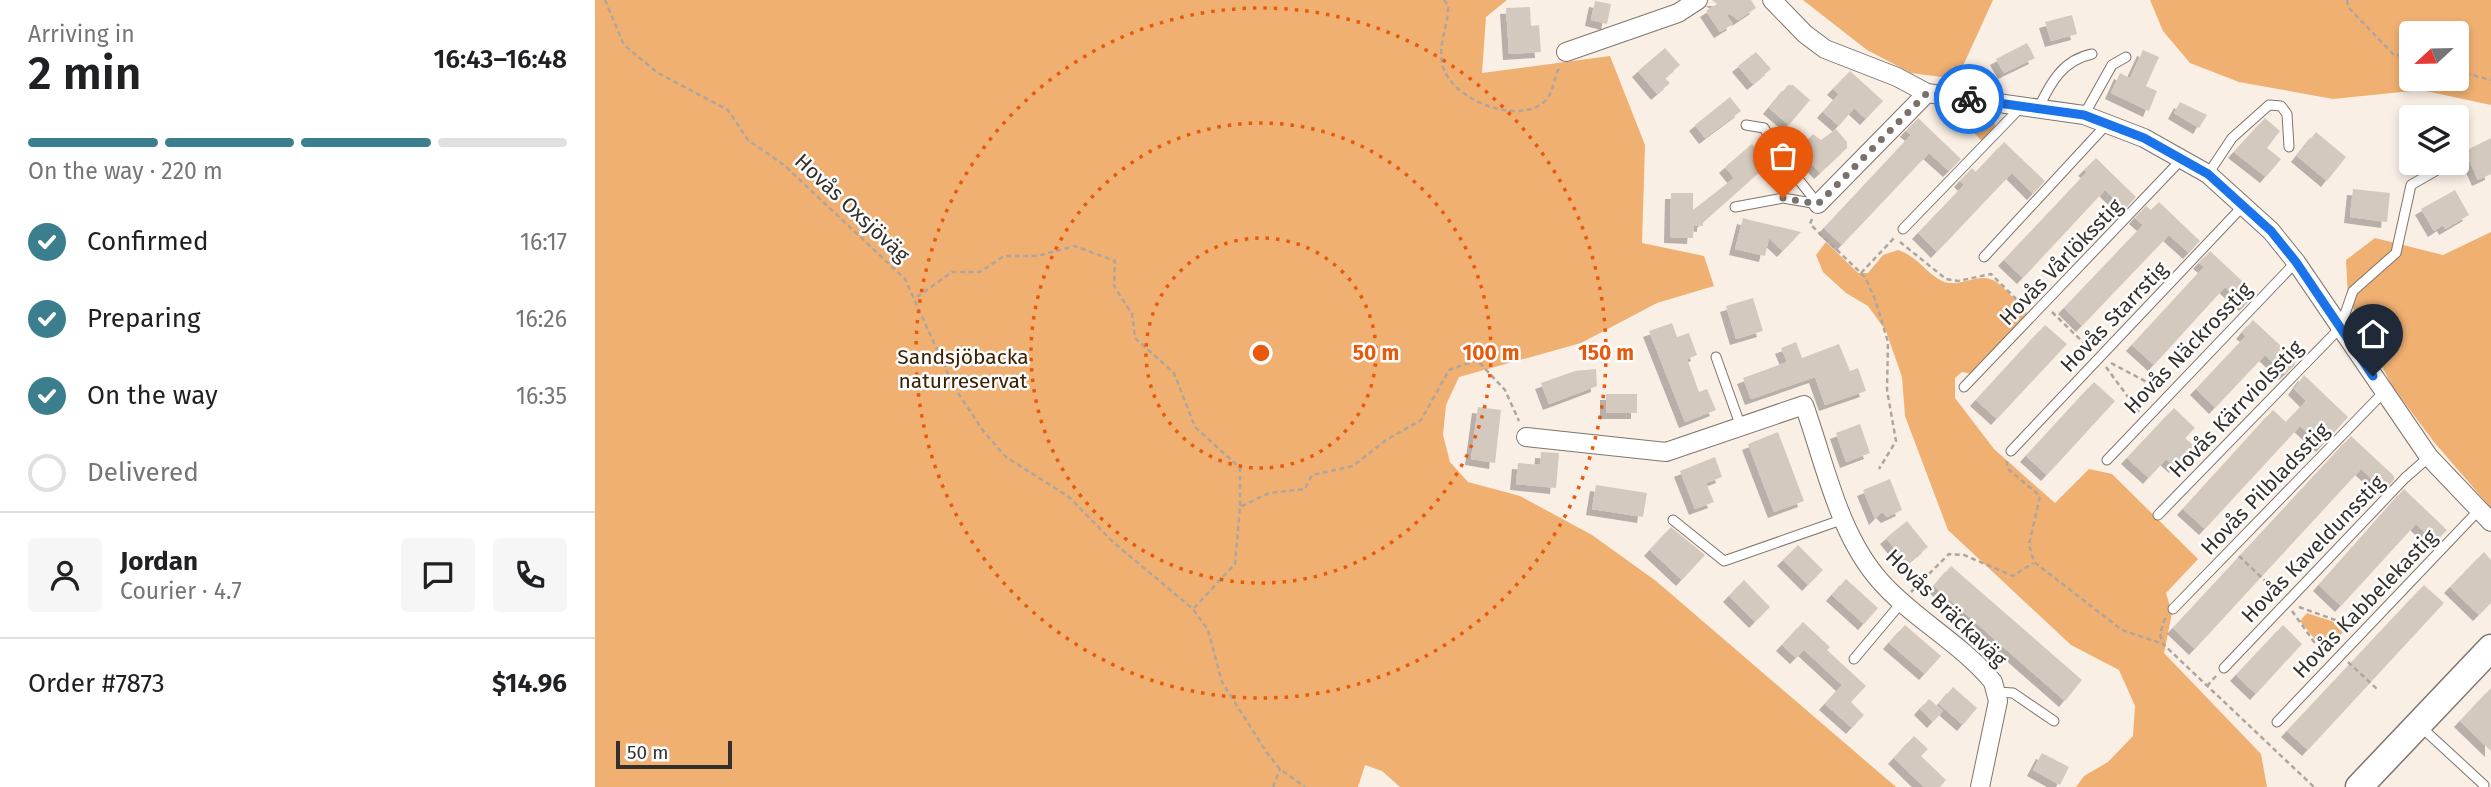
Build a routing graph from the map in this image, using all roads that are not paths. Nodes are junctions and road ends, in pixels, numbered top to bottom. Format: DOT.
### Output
graph roads {
  1 [pos="1698,0"];
  2 [pos="1772,0"];
  3 [pos="1566,52"];
  4 [pos="2092,54"];
  5 [pos="2126,57"];
  6 [pos="1927,93"];
  7 [pos="2031,107"];
  8 [pos="2084,115"];
  9 [pos="2107,124"];
  10 [pos="1746,125"];
  11 [pos="2289,147"];
  12 [pos="2181,160"];
  13 [pos="2208,174"];
  14 [pos="2428,175"];
  15 [pos="1818,204"];
  16 [pos="1735,207"];
  17 [pos="2242,207"];
  18 [pos="1903,229"];
  19 [pos="1984,257"];
  20 [pos="2296,262"];
  21 [pos="2340,328"];
  22 [pos="1716,357"];
  23 [pos="1964,387"];
  24 [pos="2383,393"];
  25 [pos="1741,427"];
  26 [pos="1526,437"];
  27 [pos="2011,451"];
  28 [pos="2429,457"];
  29 [pos="2107,460"];
  30 [pos="2158,515"];
  31 [pos="2485,516"];
  32 [pos="1844,519"];
  33 [pos="1673,520"];
  34 [pos="1902,602"];
  35 [pos="2173,609"];
  36 [pos="2491,648"];
  37 [pos="1854,659"];
  38 [pos="2224,668"];
  39 [pos="1997,692"];
  40 [pos="2054,721"];
  41 [pos="2277,722"];
  42 [pos="2419,724"];
  43 [pos="2484,785"];
  44 [pos="1980,787"];
  45 [pos="2359,787"];
  1 -- 3 [label="street"];
  2 -- 6 [label="street"];
  4 -- 7 [label="lane"];
  5 -- 8 [label="lane"];
  6 -- 7 [label="street"];
  6 -- 15 [label="street"];
  7 -- 8 [label="street"];
  7 -- 18 [label="lane"];
  8 -- 9 [label="street"];
  9 -- 12 [label="street"];
  9 -- 19 [label="lane"];
  10 -- 15 [label="lane"];
  11 -- 13 [label="lane"];
  12 -- 13 [label="street"];
  12 -- 23 [label="lane, Hovås Vårlöksstig"];
  13 -- 17 [label="street"];
  14 -- 21 [label="lane"];
  15 -- 16 [label="lane"];
  17 -- 20 [label="street"];
  17 -- 27 [label="lane, Hovås Starrstig"];
  20 -- 21 [label="street"];
  20 -- 29 [label="lane, Hovås Näckrosstig"];
  21 -- 24 [label="street"];
  21 -- 30 [label="lane, Hovås Kärrviolsstig"];
  22 -- 25 [label="lane"];
  24 -- 28 [label="street"];
  24 -- 35 [label="lane, Hovås Pilbladsstig"];
  25 -- 26 [label="street, Hovås Bräckaväg"];
  25 -- 32 [label="street, Hovås Bräckaväg"];
  28 -- 31 [label="street"];
  28 -- 38 [label="lane, Hovås Kaveldunsstig"];
  31 -- 41 [label="lane, Hovås Kabbelekastig"];
  32 -- 33 [label="lane"];
  32 -- 34 [label="street, Hovås Bräckaväg"];
  34 -- 37 [label="lane"];
  34 -- 39 [label="street, Hovås Bräckaväg"];
  36 -- 42 [label="street"];
  39 -- 40 [label="lane, Hovås Bräckaväg"];
  39 -- 44 [label="street, Hovås Bräckaväg"];
  42 -- 43 [label="lane"];
  42 -- 45 [label="street"];
}
